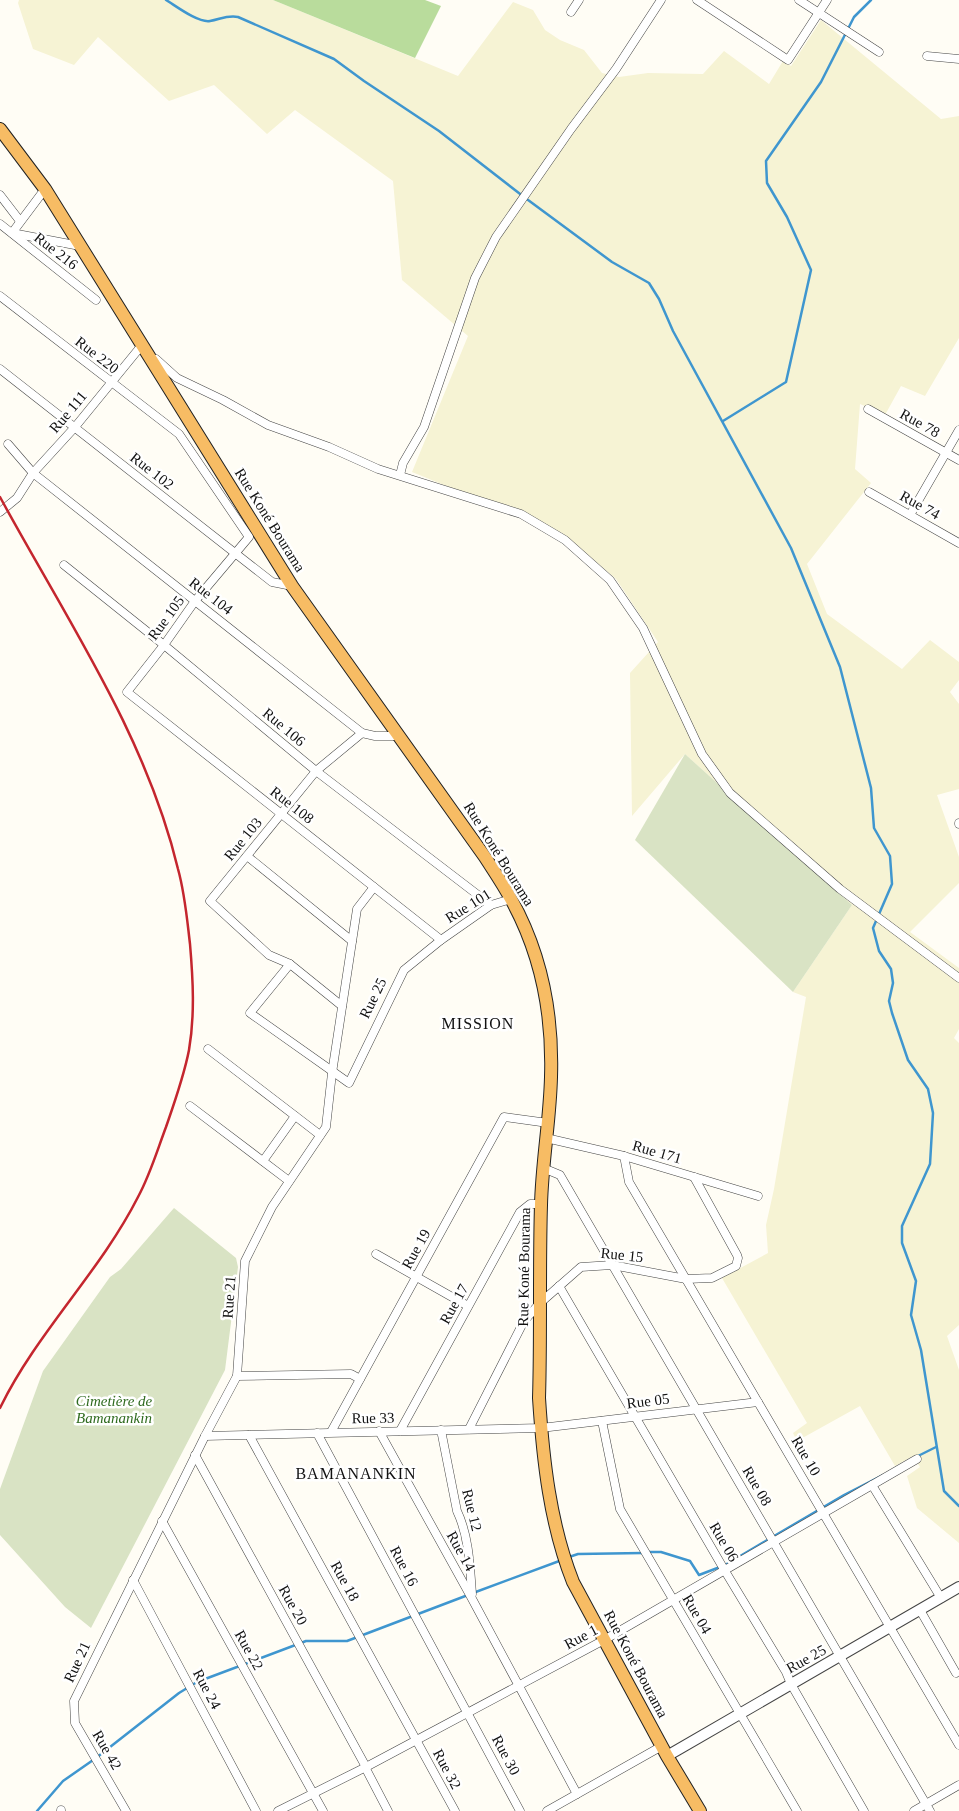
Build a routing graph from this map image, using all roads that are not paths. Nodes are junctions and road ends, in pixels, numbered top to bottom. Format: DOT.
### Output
graph roads {
  1 [pos="579,0"];
  2 [pos="661,0"];
  3 [pos="698,0"];
  4 [pos="799,0"];
  5 [pos="827,0"];
  6 [pos="570,12"];
  7 [pos="818,13"];
  8 [pos="879,52"];
  9 [pos="927,56"];
  10 [pos="959,59"];
  11 [pos="0,129"];
  12 [pos="45,189"];
  13 [pos="0,195"];
  14 [pos="20,221"];
  15 [pos="0,224"];
  16 [pos="12,234"];
  17 [pos="80,246"];
  18 [pos="0,296"];
  19 [pos="96,300"];
  20 [pos="142,345"];
  21 [pos="0,369"];
  22 [pos="111,383"];
  23 [pos="868,409"];
  24 [pos="75,427"];
  25 [pos="959,430"];
  26 [pos="8,444"];
  27 [pos="946,453"];
  28 [pos="959,460"];
  29 [pos="33,473"];
  30 [pos="400,475"];
  31 [pos="868,492"];
  32 [pos="0,512"];
  33 [pos="910,515"];
  34 [pos="249,537"];
  35 [pos="959,543"];
  36 [pos="236,554"];
  37 [pos="64,565"];
  38 [pos="292,586"];
  39 [pos="195,601"];
  40 [pos="164,645"];
  41 [pos="127,692"];
  42 [pos="362,733"];
  43 [pos="399,736"];
  44 [pos="316,771"];
  45 [pos="281,814"];
  46 [pos="246,856"];
  47 [pos="374,887"];
  48 [pos="511,899"];
  49 [pos="491,905"];
  50 [pos="441,940"];
  51 [pos="352,941"];
  52 [pos="290,964"];
  53 [pos="959,978"];
  54 [pos="342,1006"];
  55 [pos="208,1049"];
  56 [pos="332,1073"];
  57 [pos="190,1106"];
  58 [pos="295,1116"];
  59 [pos="548,1123"];
  60 [pos="320,1135"];
  61 [pos="546,1138"];
  62 [pos="624,1156"];
  63 [pos="263,1161"];
  64 [pos="543,1168"];
  65 [pos="694,1177"];
  66 [pos="289,1181"];
  67 [pos="758,1196"];
  68 [pos="541,1204"];
  69 [pos="376,1254"];
  70 [pos="612,1265"];
  71 [pos="416,1277"];
  72 [pos="686,1278"];
  73 [pos="559,1286"];
  74 [pos="540,1303"];
  75 [pos="468,1306"];
  76 [pos="237,1376"];
  77 [pos="360,1379"];
  78 [pos="758,1402"];
  79 [pos="696,1409"];
  80 [pos="635,1416"];
  81 [pos="602,1420"];
  82 [pos="541,1428"];
  83 [pos="469,1429"];
  84 [pos="440,1430"];
  85 [pos="378,1431"];
  86 [pos="400,1431"];
  87 [pos="331,1432"];
  88 [pos="317,1433"];
  89 [pos="249,1435"];
  90 [pos="205,1436"];
  91 [pos="195,1455"];
  92 [pos="917,1459"];
  93 [pos="872,1485"];
  94 [pos="823,1513"];
  95 [pos="162,1521"];
  96 [pos="774,1542"];
  97 [pos="725,1571"];
  98 [pos="133,1580"];
  99 [pos="959,1587"];
  100 [pos="471,1597"];
  101 [pos="942,1598"];
  102 [pos="673,1600"];
  103 [pos="920,1610"];
  104 [pos="890,1628"];
  105 [pos="604,1640"];
  106 [pos="840,1656"];
  107 [pos="956,1673"];
  108 [pos="791,1684"];
  109 [pos="518,1685"];
  110 [pos="74,1700"];
  111 [pos="467,1712"];
  112 [pos="740,1714"];
  113 [pos="416,1740"];
  114 [pos="959,1745"];
  115 [pos="664,1751"];
  116 [pos="365,1767"];
  117 [pos="959,1785"];
  118 [pos="313,1792"];
  119 [pos="577,1794"];
  120 [pos="928,1808"];
  121 [pos="126,1811"];
  122 [pos="256,1811"];
  123 [pos="278,1811"];
  124 [pos="323,1811"];
  125 [pos="388,1811"];
  126 [pos="454,1811"];
  127 [pos="520,1811"];
  128 [pos="547,1811"];
  129 [pos="700,1811"];
  130 [pos="797,1811"];
  131 [pos="864,1811"];
  132 [pos="914,1811"];
  1 -- 6 [label="street"];
  2 -- 30 [label="street"];
  3 -- 7 [label="street"];
  4 -- 7 [label="street"];
  5 -- 7 [label="street"];
  7 -- 8 [label="street"];
  9 -- 10 [label="street"];
  11 -- 12 [label="highway, Rue Koné Bourama"];
  12 -- 14 [label="street"];
  12 -- 17 [label="highway, Rue Koné Bourama"];
  13 -- 14 [label="street"];
  14 -- 16 [label="street"];
  15 -- 16 [label="street, Rue 216"];
  16 -- 17 [label="street"];
  16 -- 19 [label="street, Rue 216"];
  17 -- 20 [label="highway, Rue Koné Bourama"];
  18 -- 22 [label="street, Rue 220"];
  20 -- 22 [label="street, Rue 111"];
  20 -- 30 [label="street"];
  20 -- 38 [label="highway, Rue Koné Bourama"];
  21 -- 24 [label="street, Rue 102"];
  22 -- 24 [label="street, Rue 111"];
  22 -- 34 [label="street, Rue 220"];
  23 -- 27 [label="street, Rue 78"];
  24 -- 29 [label="street, Rue 111"];
  24 -- 36 [label="street, Rue 102"];
  25 -- 27 [label="street"];
  26 -- 29 [label="street, Rue 104"];
  27 -- 28 [label="street, Rue 78"];
  27 -- 33 [label="street"];
  29 -- 32 [label="street, Rue 111"];
  29 -- 39 [label="street, Rue 104"];
  30 -- 53 [label="street"];
  31 -- 33 [label="street, Rue 74"];
  33 -- 35 [label="street, Rue 74"];
  34 -- 36 [label="street, Rue 105"];
  36 -- 38 [label="street, Rue 102"];
  36 -- 39 [label="street, Rue 105"];
  37 -- 40 [label="street, Rue 106"];
  38 -- 43 [label="highway, Rue Koné Bourama"];
  39 -- 40 [label="street, Rue 105"];
  39 -- 42 [label="street, Rue 104"];
  40 -- 41 [label="street, Rue 105"];
  40 -- 44 [label="street, Rue 106"];
  41 -- 45 [label="street, Rue 108"];
  42 -- 43 [label="street, Rue 104"];
  42 -- 44 [label="street, Rue 103"];
  43 -- 48 [label="highway, Rue Koné Bourama"];
  44 -- 45 [label="street, Rue 103"];
  44 -- 49 [label="street, Rue 106"];
  45 -- 46 [label="street, Rue 103"];
  45 -- 47 [label="street, Rue 108"];
  46 -- 51 [label="street"];
  46 -- 52 [label="street, Rue 103"];
  47 -- 50 [label="street, Rue 108"];
  47 -- 51 [label="street, Rue 21"];
  48 -- 49 [label="street, Rue 101"];
  48 -- 59 [label="highway, Rue Koné Bourama"];
  49 -- 50 [label="street, Rue 101"];
  50 -- 56 [label="street, Rue 25"];
  51 -- 54 [label="street, Rue 21"];
  52 -- 54 [label="street"];
  52 -- 56 [label="street"];
  54 -- 56 [label="street, Rue 21"];
  55 -- 58 [label="street"];
  56 -- 60 [label="street, Rue 21"];
  57 -- 63 [label="street"];
  58 -- 60 [label="street"];
  58 -- 63 [label="street"];
  59 -- 61 [label="highway, Rue Koné Bourama"];
  59 -- 71 [label="street, Rue 19"];
  60 -- 66 [label="street, Rue 21"];
  61 -- 62 [label="street, Rue 171"];
  61 -- 64 [label="highway, Rue Koné Bourama"];
  62 -- 65 [label="street, Rue 171"];
  62 -- 72 [label="street, Rue 10"];
  63 -- 66 [label="street"];
  64 -- 68 [label="highway, Rue Koné Bourama"];
  64 -- 70 [label="street, Rue 08"];
  65 -- 67 [label="street, Rue 171"];
  65 -- 72 [label="street, Rue 15"];
  66 -- 76 [label="street, Rue 21"];
  68 -- 74 [label="highway, Rue Koné Bourama"];
  68 -- 75 [label="street, Rue 17"];
  69 -- 71 [label="street"];
  70 -- 72 [label="street, Rue 15"];
  70 -- 73 [label="street, Rue 15"];
  70 -- 79 [label="street, Rue 08"];
  71 -- 75 [label="street"];
  71 -- 77 [label="street, Rue 19"];
  72 -- 78 [label="street, Rue 10"];
  73 -- 74 [label="street, Rue 15"];
  73 -- 80 [label="street, Rue 06"];
  74 -- 82 [label="highway, Rue Koné Bourama"];
  74 -- 83 [label="street, Rue 15"];
  75 -- 86 [label="street, Rue 17"];
  76 -- 77 [label="street"];
  76 -- 90 [label="street, Rue 21"];
  77 -- 87 [label="street, Rue 19"];
  78 -- 79 [label="street, Rue 05"];
  78 -- 94 [label="street, Rue 10"];
  79 -- 80 [label="street, Rue 05"];
  79 -- 96 [label="street, Rue 08"];
  80 -- 81 [label="street, Rue 05"];
  80 -- 97 [label="street, Rue 06"];
  81 -- 82 [label="street, Rue 05"];
  81 -- 102 [label="street, Rue 04"];
  82 -- 83 [label="street, Rue 33"];
  82 -- 105 [label="highway, Rue Koné Bourama"];
  83 -- 84 [label="street, Rue 33"];
  84 -- 86 [label="street, Rue 33"];
  84 -- 100 [label="street, Rue 12"];
  85 -- 86 [label="street, Rue 33"];
  85 -- 87 [label="street, Rue 33"];
  85 -- 100 [label="street, Rue 14"];
  87 -- 88 [label="street, Rue 33"];
  88 -- 89 [label="street, Rue 33"];
  88 -- 111 [label="street, Rue 16"];
  89 -- 90 [label="street, Rue 33"];
  89 -- 113 [label="street, Rue 18"];
  90 -- 91 [label="street, Rue 21"];
  91 -- 95 [label="street, Rue 21"];
  91 -- 116 [label="street, Rue 20"];
  92 -- 93 [label="street, Rue 1"];
  93 -- 94 [label="street, Rue 1"];
  93 -- 101 [label="street"];
  94 -- 96 [label="street, Rue 1"];
  94 -- 104 [label="street, Rue 10"];
  95 -- 98 [label="street, Rue 21"];
  95 -- 118 [label="street, Rue 22"];
  96 -- 97 [label="street, Rue 1"];
  96 -- 106 [label="street, Rue 08"];
  97 -- 102 [label="street, Rue 1"];
  97 -- 108 [label="street, Rue 06"];
  98 -- 110 [label="street, Rue 21"];
  98 -- 122 [label="street, Rue 24"];
  99 -- 101 [label="street, Rue 25"];
  100 -- 109 [label="street, Rue 14"];
  101 -- 103 [label="street, Rue 25"];
  102 -- 105 [label="street, Rue 1"];
  102 -- 112 [label="street, Rue 04"];
  103 -- 104 [label="street, Rue 25"];
  103 -- 107 [label="street"];
  104 -- 106 [label="street, Rue 25"];
  104 -- 114 [label="street, Rue 10"];
  105 -- 109 [label="street, Rue 1"];
  105 -- 115 [label="highway, Rue Koné Bourama"];
  106 -- 108 [label="street, Rue 25"];
  106 -- 120 [label="street, Rue 08"];
  108 -- 112 [label="street, Rue 25"];
  108 -- 131 [label="street, Rue 06"];
  109 -- 111 [label="street, Rue 1"];
  109 -- 119 [label="street"];
  110 -- 121 [label="street, Rue 42"];
  111 -- 113 [label="street, Rue 1"];
  111 -- 127 [label="street, Rue 30"];
  112 -- 115 [label="street, Rue 25"];
  112 -- 130 [label="street, Rue 04"];
  113 -- 116 [label="street, Rue 1"];
  113 -- 126 [label="street, Rue 32"];
  115 -- 119 [label="street"];
  115 -- 129 [label="highway, Rue Koné Bourama"];
  116 -- 118 [label="street, Rue 1"];
  116 -- 125 [label="street, Rue 20"];
  117 -- 120 [label="street"];
  118 -- 123 [label="street, Rue 1"];
  118 -- 124 [label="street, Rue 22"];
  119 -- 128 [label="street"];
  120 -- 132 [label="street"];
}
